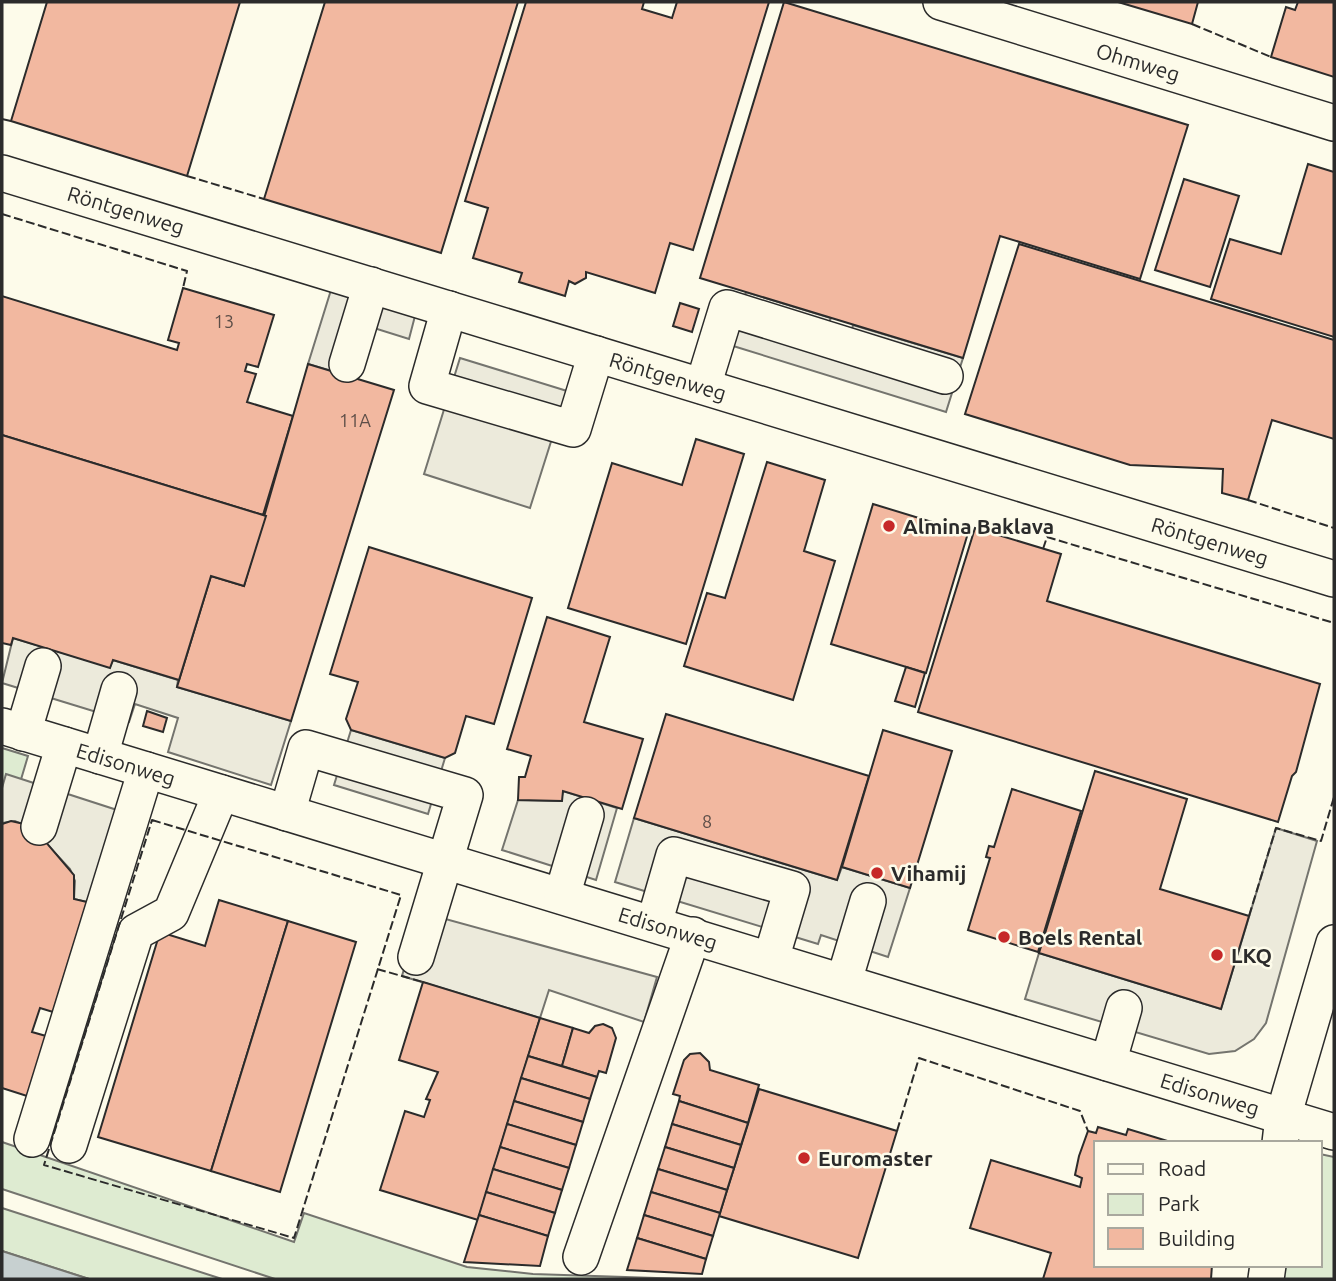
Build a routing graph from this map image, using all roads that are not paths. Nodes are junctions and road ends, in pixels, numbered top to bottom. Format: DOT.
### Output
graph roads {
  1 [pos="941,2"];
  2 [pos="1334,123"];
  3 [pos="2,173"];
  4 [pos="371,285"];
  5 [pos="449,309"];
  6 [pos="596,354"];
  7 [pos="347,364"];
  8 [pos="945,376"];
  9 [pos="703,386"];
  10 [pos="1334,579"];
  11 [pos="43,666"];
  12 [pos="119,690"];
  13 [pos="12,730"];
  14 [pos="64,745"];
  15 [pos="100,756"];
  16 [pos="146,770"];
  17 [pos="221,793"];
  18 [pos="287,813"];
  19 [pos="586,815"];
  20 [pos="39,827"];
  21 [pos="446,860"];
  22 [pos="562,896"];
  23 [pos="868,901"];
  24 [pos="654,924"];
  25 [pos="693,935"];
  26 [pos="1334,946"];
  27 [pos="416,957"];
  28 [pos="771,959"];
  29 [pos="844,981"];
  30 [pos="1124,1008"];
  31 [pos="1108,1063"];
  32 [pos="1281,1130"];
  33 [pos="1334,1132"];
  34 [pos="32,1139"];
  35 [pos="69,1145"];
  36 [pos="581,1257"];
  1 -- 2 [label="street, Ohmweg"];
  3 -- 4 [label="street, Röntgenweg"];
  4 -- 5 [label="street, Röntgenweg"];
  4 -- 7 [label="street"];
  5 -- 6 [label="street, Röntgenweg"];
  5 -- 6 [label="street"];
  6 -- 9 [label="street, Röntgenweg"];
  8 -- 9 [label="street"];
  9 -- 10 [label="street, Röntgenweg"];
  11 -- 13 [label="street"];
  12 -- 15 [label="street"];
  13 -- 14 [label="street, Edisonweg"];
  14 -- 15 [label="street, Edisonweg"];
  14 -- 20 [label="street"];
  15 -- 16 [label="street, Edisonweg"];
  16 -- 17 [label="street, Edisonweg"];
  16 -- 34 [label="street"];
  17 -- 18 [label="street, Edisonweg"];
  17 -- 35 [label="street"];
  18 -- 21 [label="street, Edisonweg"];
  18 -- 21 [label="street"];
  19 -- 22 [label="street"];
  21 -- 22 [label="street, Edisonweg"];
  21 -- 27 [label="street"];
  22 -- 24 [label="street, Edisonweg"];
  23 -- 29 [label="street"];
  24 -- 25 [label="street, Edisonweg"];
  24 -- 28 [label="street"];
  25 -- 28 [label="street, Edisonweg"];
  25 -- 36 [label="street"];
  26 -- 32 [label="street"];
  28 -- 29 [label="street, Edisonweg"];
  29 -- 31 [label="street, Edisonweg"];
  30 -- 31 [label="street"];
  31 -- 32 [label="street, Edisonweg"];
  32 -- 33 [label="street, Edisonweg"];
}
